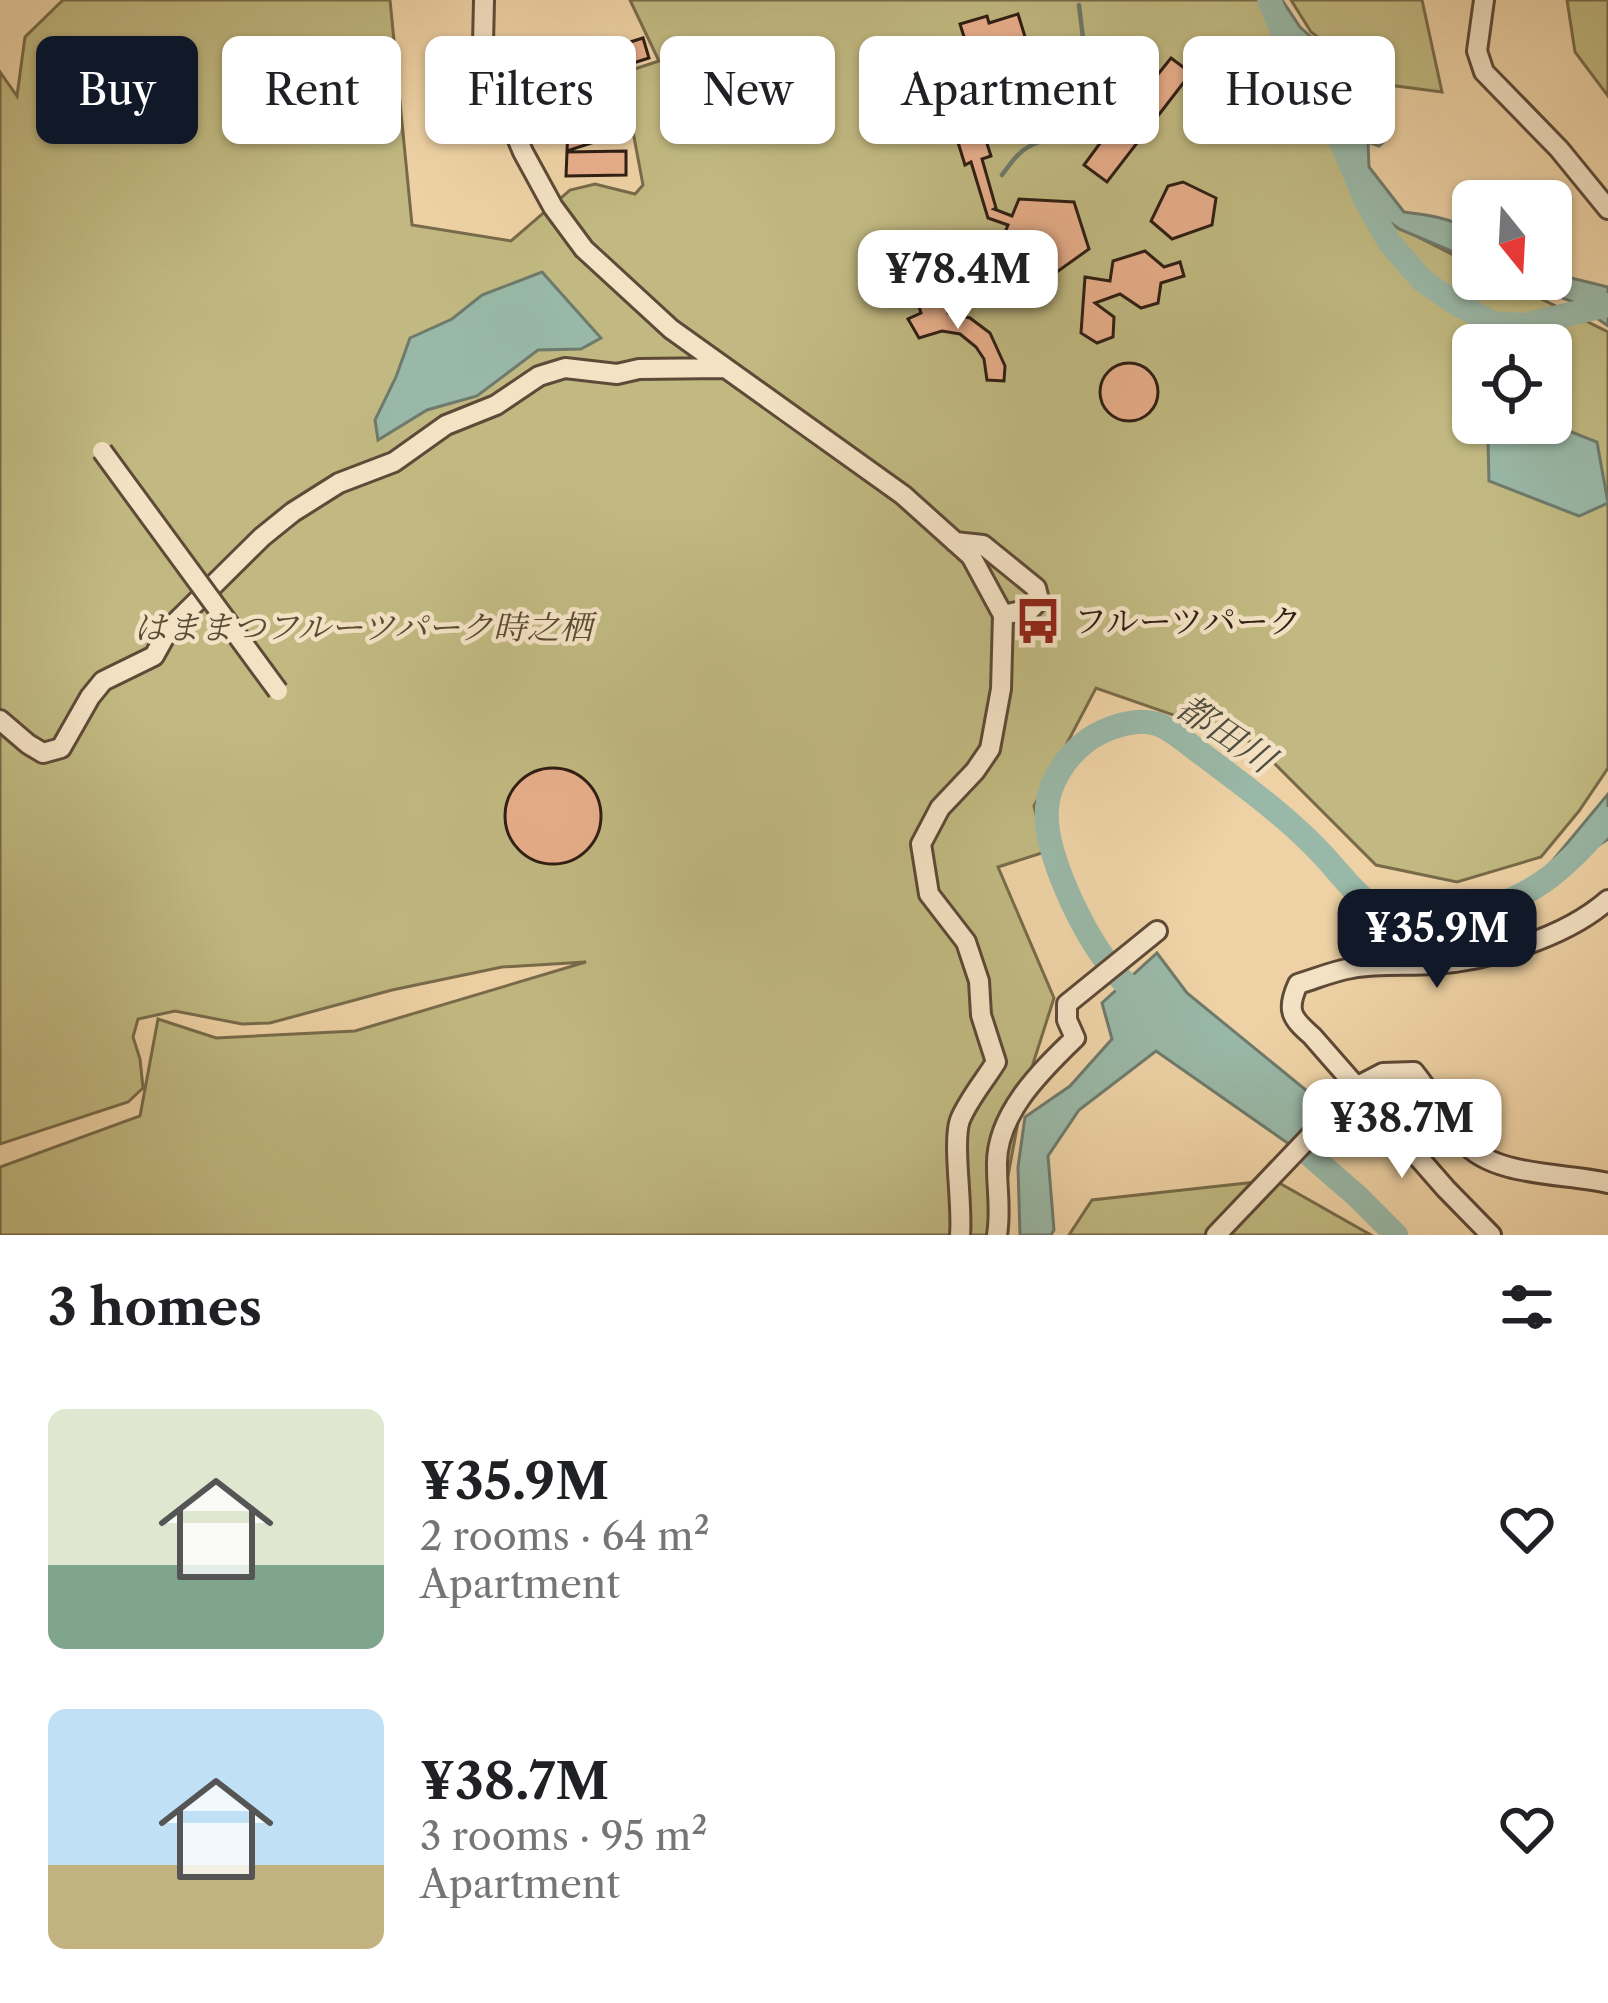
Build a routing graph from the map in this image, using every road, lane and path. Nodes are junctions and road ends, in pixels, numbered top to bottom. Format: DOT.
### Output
graph roads {
  1 [pos="484,0"];
  2 [pos="1484,0"];
  3 [pos="1608,209"];
  4 [pos="723,368"];
  5 [pos="102,451"];
  6 [pos="955,542"];
  7 [pos="1003,615"];
  8 [pos="278,692"];
  9 [pos="0,720"];
  10 [pos="1608,900"];
  11 [pos="1157,931"];
  12 [pos="1353,1092"];
  13 [pos="1608,1184"];
  14 [pos="960,1235"];
  15 [pos="997,1235"];
  16 [pos="1216,1235"];
  17 [pos="1491,1235"];
  1 -- 4 [label="street"];
  2 -- 3 [label="street"];
  4 -- 6 [label="street"];
  4 -- 9 [label="street"];
  5 -- 8 [label="street, bridge"];
  6 -- 7 [label="street"];
  6 -- 7 [label="street"];
  7 -- 14 [label="street"];
  10 -- 12 [label="street"];
  11 -- 15 [label="street"];
  12 -- 13 [label="street"];
  12 -- 16 [label="street"];
  12 -- 17 [label="street"];
}
